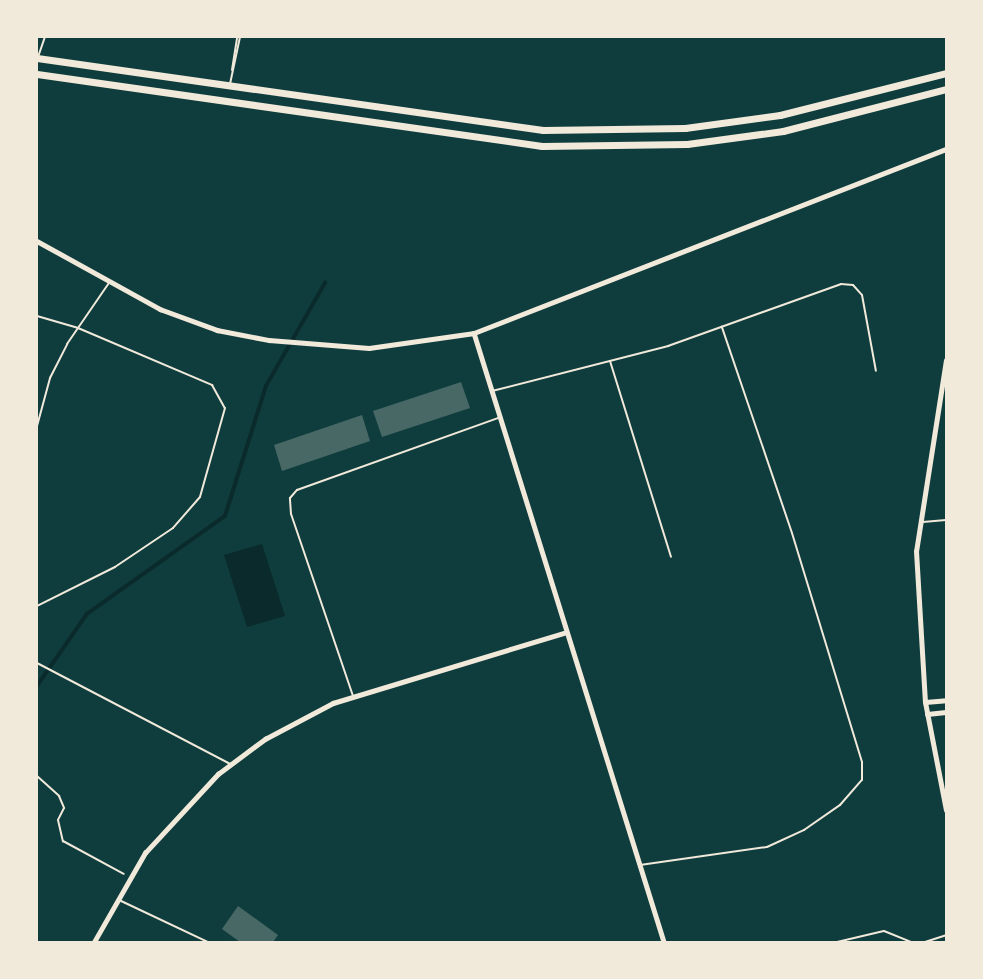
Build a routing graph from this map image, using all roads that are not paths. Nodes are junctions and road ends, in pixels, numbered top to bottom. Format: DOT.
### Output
graph roads {
  1 [pos="45,37"];
  2 [pos="239,37"];
  3 [pos="37,58"];
  4 [pos="946,73"];
  5 [pos="37,74"];
  6 [pos="230,85"];
  7 [pos="946,89"];
  8 [pos="946,149"];
  9 [pos="37,241"];
  10 [pos="108,283"];
  11 [pos="37,316"];
  12 [pos="722,327"];
  13 [pos="78,328"];
  14 [pos="474,333"];
  15 [pos="946,359"];
  16 [pos="609,360"];
  17 [pos="876,371"];
  18 [pos="491,392"];
  19 [pos="499,418"];
  20 [pos="37,426"];
  21 [pos="946,520"];
  22 [pos="920,523"];
  23 [pos="671,557"];
  24 [pos="37,606"];
  25 [pos="564,633"];
  26 [pos="37,663"];
  27 [pos="353,697"];
  28 [pos="946,699"];
  29 [pos="925,702"];
  30 [pos="946,712"];
  31 [pos="926,714"];
  32 [pos="231,764"];
  33 [pos="946,810"];
  34 [pos="639,866"];
  35 [pos="118,900"];
  36 [pos="946,935"];
  37 [pos="94,942"];
  38 [pos="208,942"];
  39 [pos="664,942"];
  40 [pos="837,942"];
  41 [pos="911,942"];
  42 [pos="925,942"];
  1 -- 3 [label="lane"];
  2 -- 6 [label="lane"];
  3 -- 6 [label="highway"];
  4 -- 6 [label="highway"];
  5 -- 7 [label="highway"];
  8 -- 14 [label="street"];
  9 -- 10 [label="street"];
  10 -- 13 [label="lane"];
  10 -- 14 [label="street"];
  11 -- 13 [label="lane"];
  12 -- 16 [label="lane"];
  12 -- 17 [label="lane"];
  12 -- 34 [label="lane"];
  13 -- 20 [label="lane"];
  13 -- 24 [label="lane"];
  14 -- 18 [label="street"];
  15 -- 22 [label="street"];
  16 -- 18 [label="lane"];
  16 -- 23 [label="lane"];
  18 -- 19 [label="street"];
  19 -- 25 [label="street"];
  19 -- 27 [label="lane"];
  21 -- 22 [label="lane"];
  22 -- 29 [label="street"];
  25 -- 27 [label="street"];
  25 -- 34 [label="street"];
  26 -- 32 [label="lane"];
  27 -- 32 [label="street"];
  28 -- 29 [label="street"];
  29 -- 31 [label="street"];
  30 -- 31 [label="street"];
  31 -- 33 [label="street"];
  32 -- 35 [label="street"];
  34 -- 39 [label="street"];
  35 -- 37 [label="street"];
  35 -- 38 [label="lane"];
  36 -- 42 [label="lane"];
  40 -- 41 [label="lane"];
}
